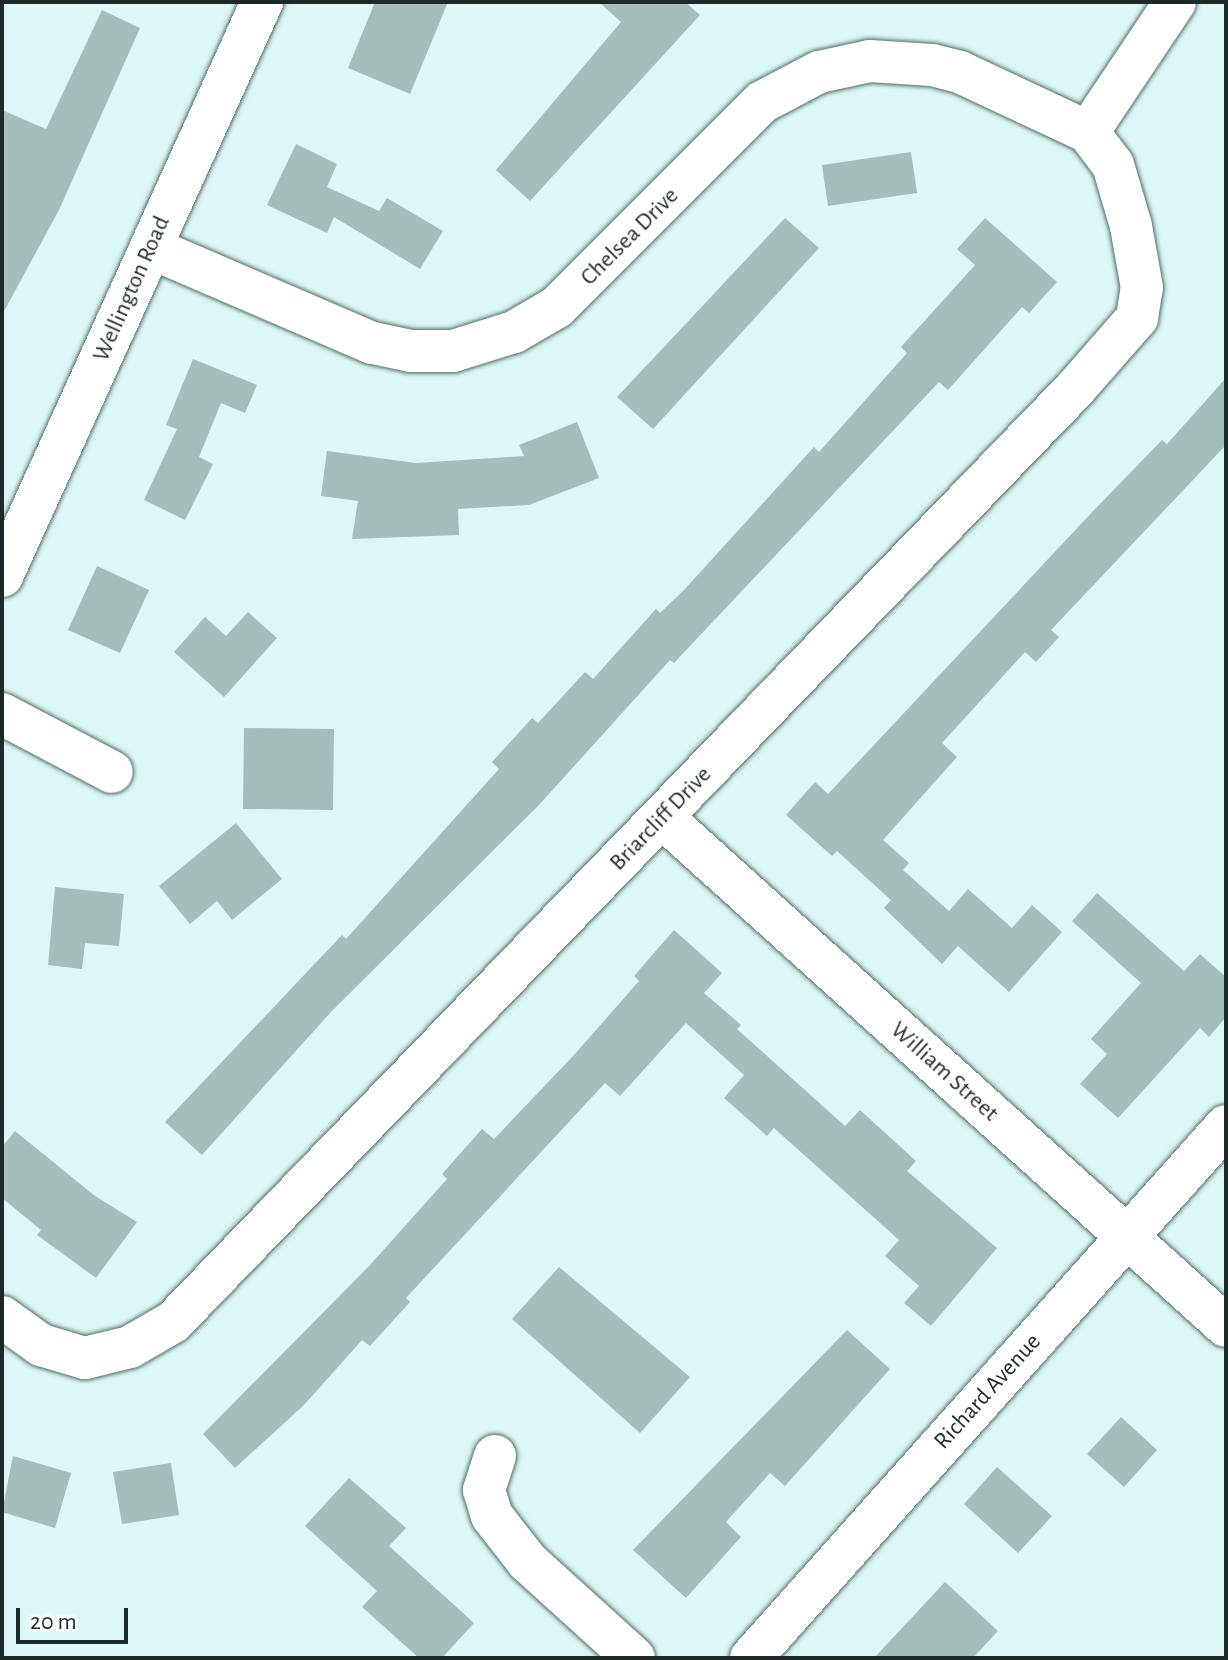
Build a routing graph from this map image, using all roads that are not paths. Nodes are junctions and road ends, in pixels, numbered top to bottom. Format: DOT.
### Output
graph roads {
  1 [pos="262,2"];
  2 [pos="1175,2"];
  3 [pos="1088,132"];
  4 [pos="151,248"];
  5 [pos="2,576"];
  6 [pos="2,714"];
  7 [pos="112,772"];
  8 [pos="663,818"];
  9 [pos="1226,1126"];
  10 [pos="1127,1237"];
  11 [pos="2,1317"];
  12 [pos="1226,1326"];
  13 [pos="495,1456"];
  14 [pos="634,1658"];
  15 [pos="751,1658"];
  1 -- 4 [label="street, Wellington Road"];
  2 -- 3 [label="street"];
  3 -- 4 [label="street, Chelsea Drive"];
  3 -- 8 [label="street, Briarcliff Drive"];
  4 -- 5 [label="street, Wellington Road"];
  6 -- 7 [label="street"];
  8 -- 10 [label="street, William Street"];
  8 -- 11 [label="street, Briarcliff Drive"];
  9 -- 10 [label="street, Richard Avenue"];
  10 -- 12 [label="street, William Street"];
  10 -- 15 [label="street, Richard Avenue"];
  13 -- 14 [label="street"];
}
